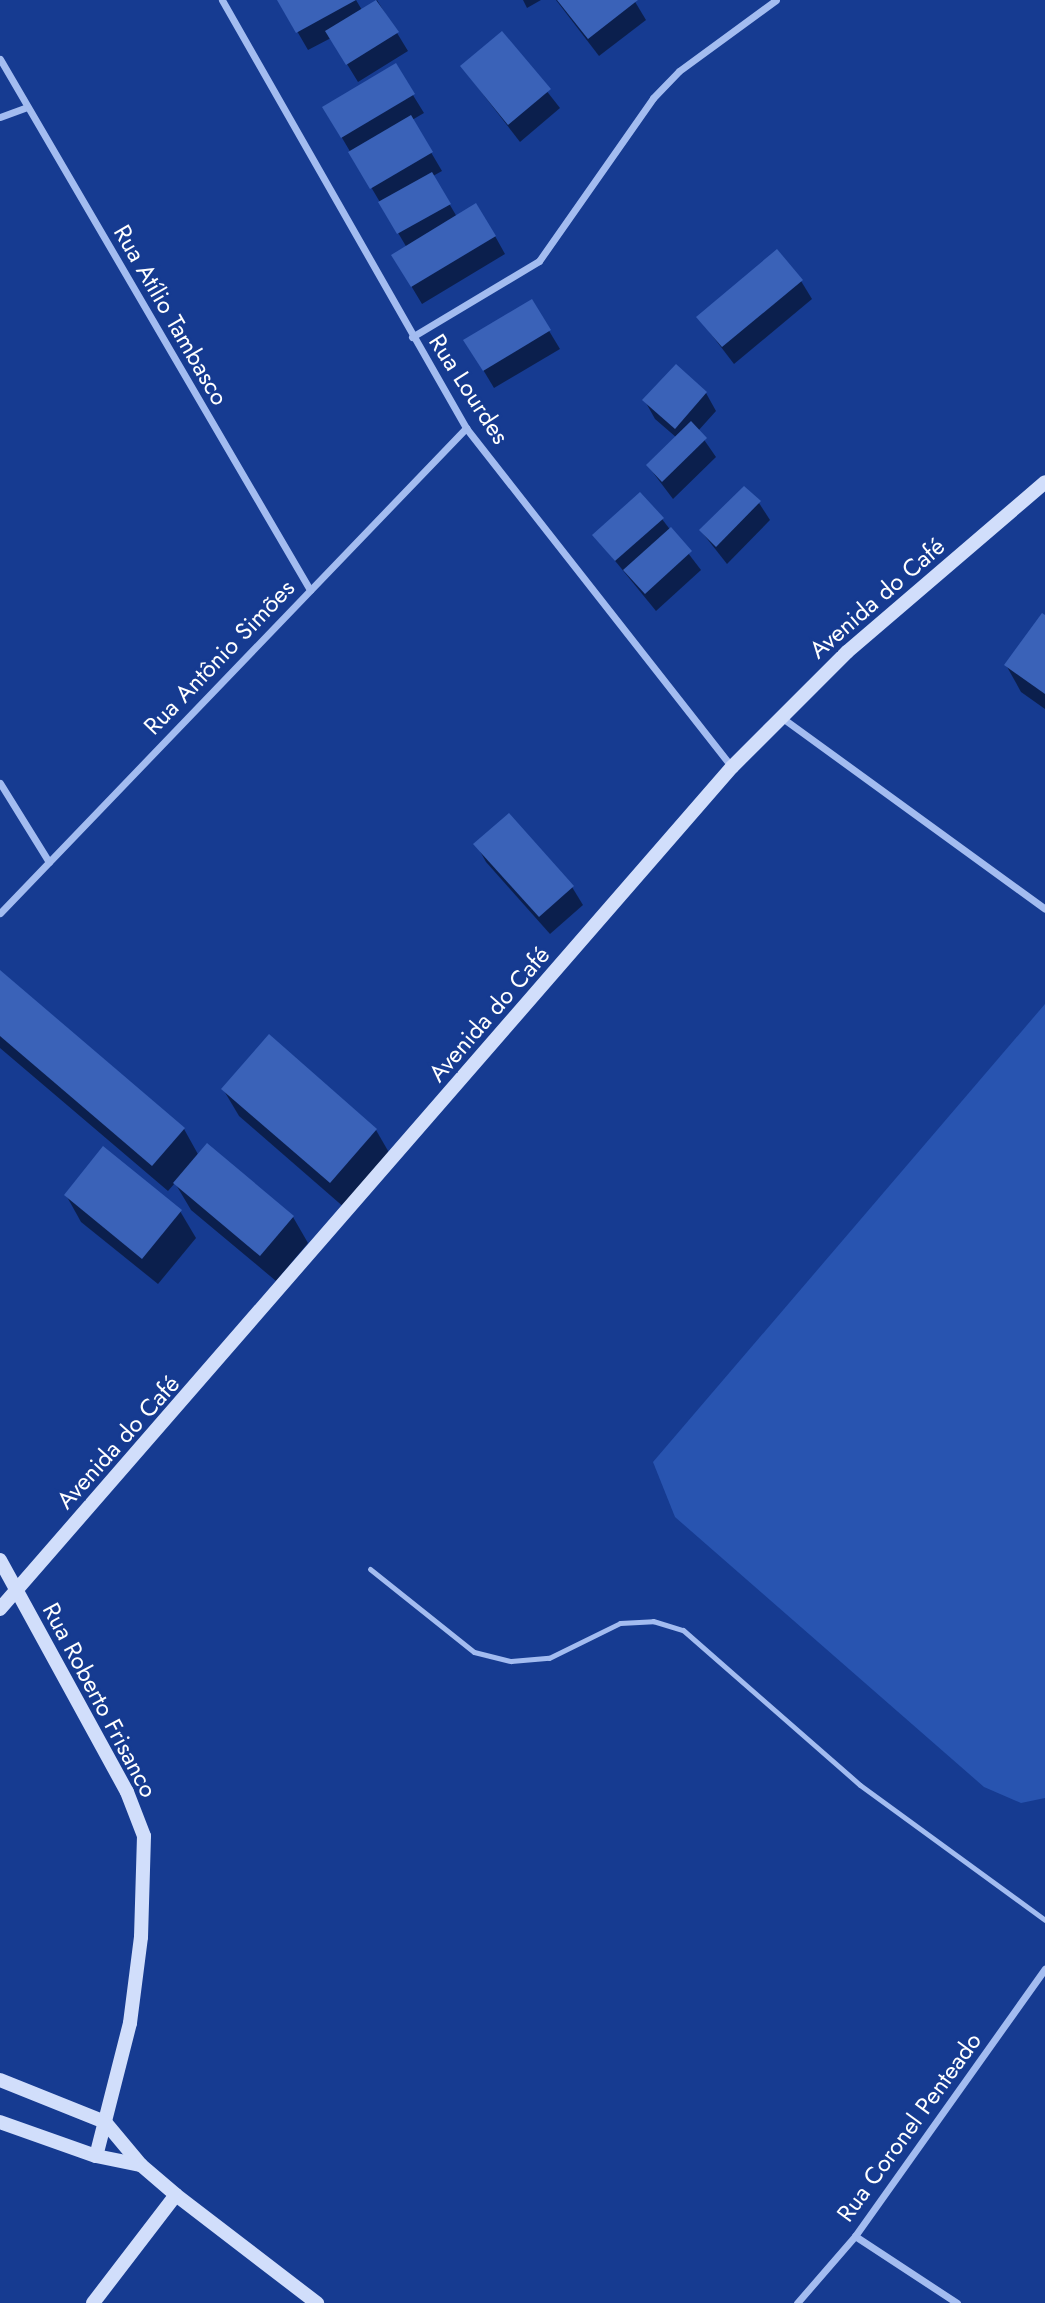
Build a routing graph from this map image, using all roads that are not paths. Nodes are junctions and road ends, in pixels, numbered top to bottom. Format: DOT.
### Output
graph roads {
  1 [pos="222,0"];
  2 [pos="776,0"];
  3 [pos="0,59"];
  4 [pos="27,107"];
  5 [pos="0,117"];
  6 [pos="412,337"];
  7 [pos="466,428"];
  8 [pos="1045,482"];
  9 [pos="310,590"];
  10 [pos="781,717"];
  11 [pos="732,767"];
  12 [pos="0,783"];
  13 [pos="49,862"];
  14 [pos="1045,909"];
  15 [pos="0,913"];
  16 [pos="0,1560"];
  17 [pos="370,1569"];
  18 [pos="16,1590"];
  19 [pos="0,1609"];
  20 [pos="1045,1920"];
  21 [pos="1045,1969"];
  22 [pos="0,2080"];
  23 [pos="0,2122"];
  24 [pos="105,2122"];
  25 [pos="96,2156"];
  26 [pos="141,2165"];
  27 [pos="176,2196"];
  28 [pos="855,2236"];
  29 [pos="93,2303"];
  30 [pos="317,2303"];
  31 [pos="797,2303"];
  32 [pos="957,2303"];
  1 -- 6 [label="street, Rua Lourdes"];
  2 -- 6 [label="street"];
  3 -- 4 [label="street, Rua Atílio Tambasco"];
  4 -- 5 [label="street"];
  4 -- 9 [label="street, Rua Atílio Tambasco"];
  6 -- 7 [label="street, Rua Lourdes"];
  7 -- 9 [label="street, Rua Antônio Simões"];
  7 -- 11 [label="street, Rua Lourdes"];
  8 -- 10 [label="street, Avenida do Café"];
  9 -- 13 [label="street, Rua Antônio Simões"];
  10 -- 11 [label="street, Avenida do Café"];
  10 -- 14 [label="street"];
  11 -- 18 [label="street, Avenida do Café"];
  12 -- 13 [label="street"];
  13 -- 15 [label="street, Rua Antônio Simões"];
  16 -- 18 [label="street, Rua Roberto Frisanco"];
  17 -- 20 [label="lane"];
  18 -- 19 [label="street, Avenida do Café"];
  18 -- 24 [label="street, Rua Roberto Frisanco"];
  21 -- 28 [label="street, Rua Coronel Penteado"];
  22 -- 24 [label="street"];
  23 -- 25 [label="street"];
  24 -- 25 [label="street, Rua Roberto Frisanco"];
  24 -- 26 [label="street"];
  25 -- 26 [label="street"];
  26 -- 27 [label="street"];
  27 -- 29 [label="street"];
  27 -- 30 [label="street"];
  28 -- 31 [label="street, Rua Coronel Penteado"];
  28 -- 32 [label="street"];
}
